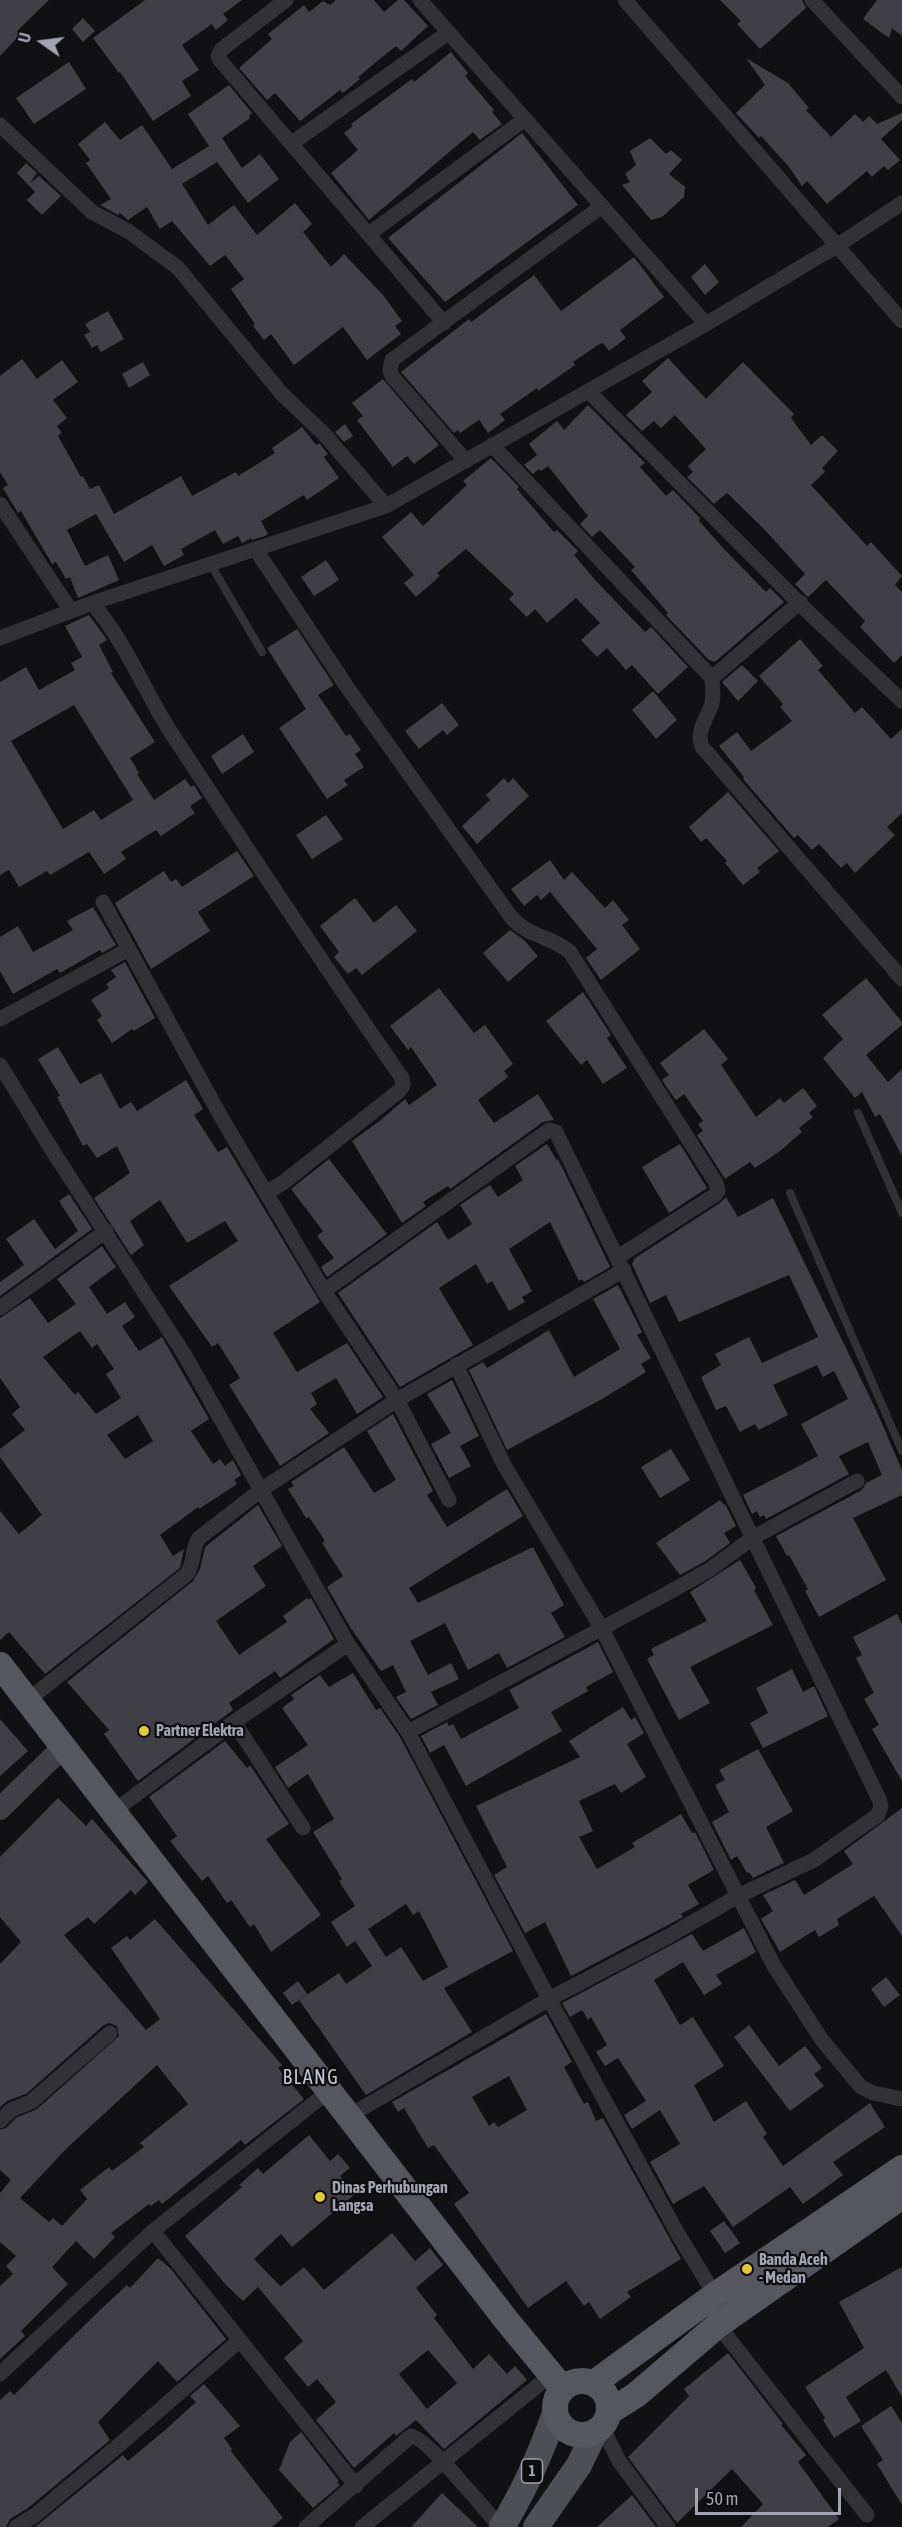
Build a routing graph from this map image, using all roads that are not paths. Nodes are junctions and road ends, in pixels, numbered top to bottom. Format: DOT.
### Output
graph roads {
  1 [pos="286,0"];
  2 [pos="420,0"];
  3 [pos="625,0"];
  4 [pos="812,0"];
  5 [pos="448,33"];
  6 [pos="902,98"];
  7 [pos="525,120"];
  8 [pos="0,125"];
  9 [pos="292,143"];
  10 [pos="902,203"];
  11 [pos="602,206"];
  12 [pos="369,234"];
  13 [pos="838,245"];
  14 [pos="902,321"];
  15 [pos="444,323"];
  16 [pos="706,324"];
  17 [pos="588,391"];
  18 [pos="492,445"];
  19 [pos="466,461"];
  20 [pos="0,504"];
  21 [pos="386,506"];
  22 [pos="256,550"];
  23 [pos="211,565"];
  24 [pos="800,602"];
  25 [pos="92,603"];
  26 [pos="71,611"];
  27 [pos="0,638"];
  28 [pos="262,652"];
  29 [pos="711,678"];
  30 [pos="902,701"];
  31 [pos="103,902"];
  32 [pos="129,949"];
  33 [pos="902,979"];
  34 [pos="0,1019"];
  35 [pos="0,1065"];
  36 [pos="858,1113"];
  37 [pos="266,1192"];
  38 [pos="790,1193"];
  39 [pos="902,1213"];
  40 [pos="106,1231"];
  41 [pos="621,1264"];
  42 [pos="324,1291"];
  43 [pos="0,1308"];
  44 [pos="456,1365"];
  45 [pos="397,1400"];
  46 [pos="902,1451"];
  47 [pos="857,1481"];
  48 [pos="261,1490"];
  49 [pos="449,1500"];
  50 [pos="753,1537"];
  51 [pos="602,1629"];
  52 [pos="348,1644"];
  53 [pos="0,1665"];
  54 [pos="28,1700"];
  55 [pos="234,1722"];
  56 [pos="408,1732"];
  57 [pos="63,1747"];
  58 [pos="0,1809"];
  59 [pos="114,1811"];
  60 [pos="303,1828"];
  61 [pos="738,1896"];
  62 [pos="549,1999"];
  63 [pos="110,2033"];
  64 [pos="329,2091"];
  65 [pos="902,2099"];
  66 [pos="349,2116"];
  67 [pos="0,2121"];
  68 [pos="902,2168"];
  69 [pos="902,2196"];
  70 [pos="153,2231"];
  71 [pos="715,2295"];
  72 [pos="718,2325"];
  73 [pos="240,2340"];
  74 [pos="0,2374"];
  75 [pos="594,2383"];
  76 [pos="556,2392"];
  77 [pos="602,2424"];
  78 [pos="443,2462"];
  79 [pos="356,2486"];
  80 [pos="867,2515"];
  81 [pos="16,2527"];
  82 [pos="306,2527"];
  83 [pos="362,2527"];
  84 [pos="501,2527"];
  85 [pos="536,2527"];
  86 [pos="668,2527"];
  1 -- 9 [label="street"];
  2 -- 5 [label="street"];
  3 -- 13 [label="street"];
  4 -- 6 [label="street"];
  5 -- 7 [label="street"];
  5 -- 9 [label="street"];
  7 -- 11 [label="street"];
  7 -- 12 [label="street"];
  8 -- 21 [label="street"];
  9 -- 12 [label="street"];
  10 -- 13 [label="street"];
  11 -- 15 [label="street"];
  11 -- 16 [label="street"];
  12 -- 15 [label="street"];
  13 -- 14 [label="street"];
  13 -- 16 [label="street"];
  15 -- 19 [label="street"];
  16 -- 17 [label="street"];
  17 -- 18 [label="street"];
  17 -- 24 [label="street"];
  18 -- 19 [label="street"];
  18 -- 29 [label="street"];
  19 -- 21 [label="street"];
  20 -- 26 [label="street"];
  21 -- 22 [label="street"];
  22 -- 23 [label="street"];
  22 -- 41 [label="street"];
  23 -- 25 [label="street"];
  23 -- 28 [label="lane"];
  24 -- 29 [label="street"];
  24 -- 30 [label="street"];
  25 -- 26 [label="street"];
  25 -- 37 [label="street"];
  26 -- 27 [label="street"];
  29 -- 33 [label="street"];
  31 -- 32 [label="street"];
  32 -- 34 [label="street"];
  32 -- 37 [label="street"];
  35 -- 40 [label="street"];
  36 -- 39 [label="lane"];
  37 -- 42 [label="street"];
  38 -- 46 [label="lane"];
  40 -- 43 [label="street"];
  40 -- 48 [label="street"];
  41 -- 42 [label="street"];
  41 -- 44 [label="street"];
  41 -- 50 [label="street"];
  42 -- 45 [label="street"];
  44 -- 45 [label="street"];
  44 -- 51 [label="street"];
  45 -- 48 [label="street"];
  45 -- 49 [label="street"];
  47 -- 50 [label="street"];
  48 -- 52 [label="street"];
  48 -- 54 [label="street"];
  50 -- 51 [label="street"];
  50 -- 61 [label="street"];
  51 -- 56 [label="street"];
  51 -- 61 [label="street"];
  52 -- 55 [label="street"];
  52 -- 56 [label="street"];
  53 -- 54 [label="highway"];
  54 -- 57 [label="highway"];
  55 -- 59 [label="street"];
  55 -- 60 [label="street"];
  56 -- 62 [label="street"];
  57 -- 58 [label="main road"];
  57 -- 59 [label="highway"];
  59 -- 64 [label="highway"];
  61 -- 62 [label="street"];
  61 -- 65 [label="street"];
  62 -- 66 [label="street"];
  62 -- 71 [label="street"];
  63 -- 67 [label="street"];
  64 -- 66 [label="highway"];
  64 -- 70 [label="street"];
  66 -- 76 [label="highway"];
  68 -- 71 [label="highway"];
  69 -- 72 [label="highway"];
  70 -- 73 [label="street"];
  70 -- 74 [label="street"];
  71 -- 75 [label="highway"];
  72 -- 77 [label="highway"];
  72 -- 80 [label="street"];
  73 -- 79 [label="street"];
  73 -- 81 [label="street"];
  75 -- 76 [label="highway"];
  75 -- 77 [label="highway"];
  76 -- 77 [label="highway"];
  76 -- 78 [label="street"];
  76 -- 84 [label="main road, 1"];
  77 -- 85 [label="main road, 1"];
  77 -- 86 [label="street"];
  78 -- 79 [label="street"];
  78 -- 83 [label="street"];
  78 -- 84 [label="street"];
  79 -- 82 [label="street"];
}
